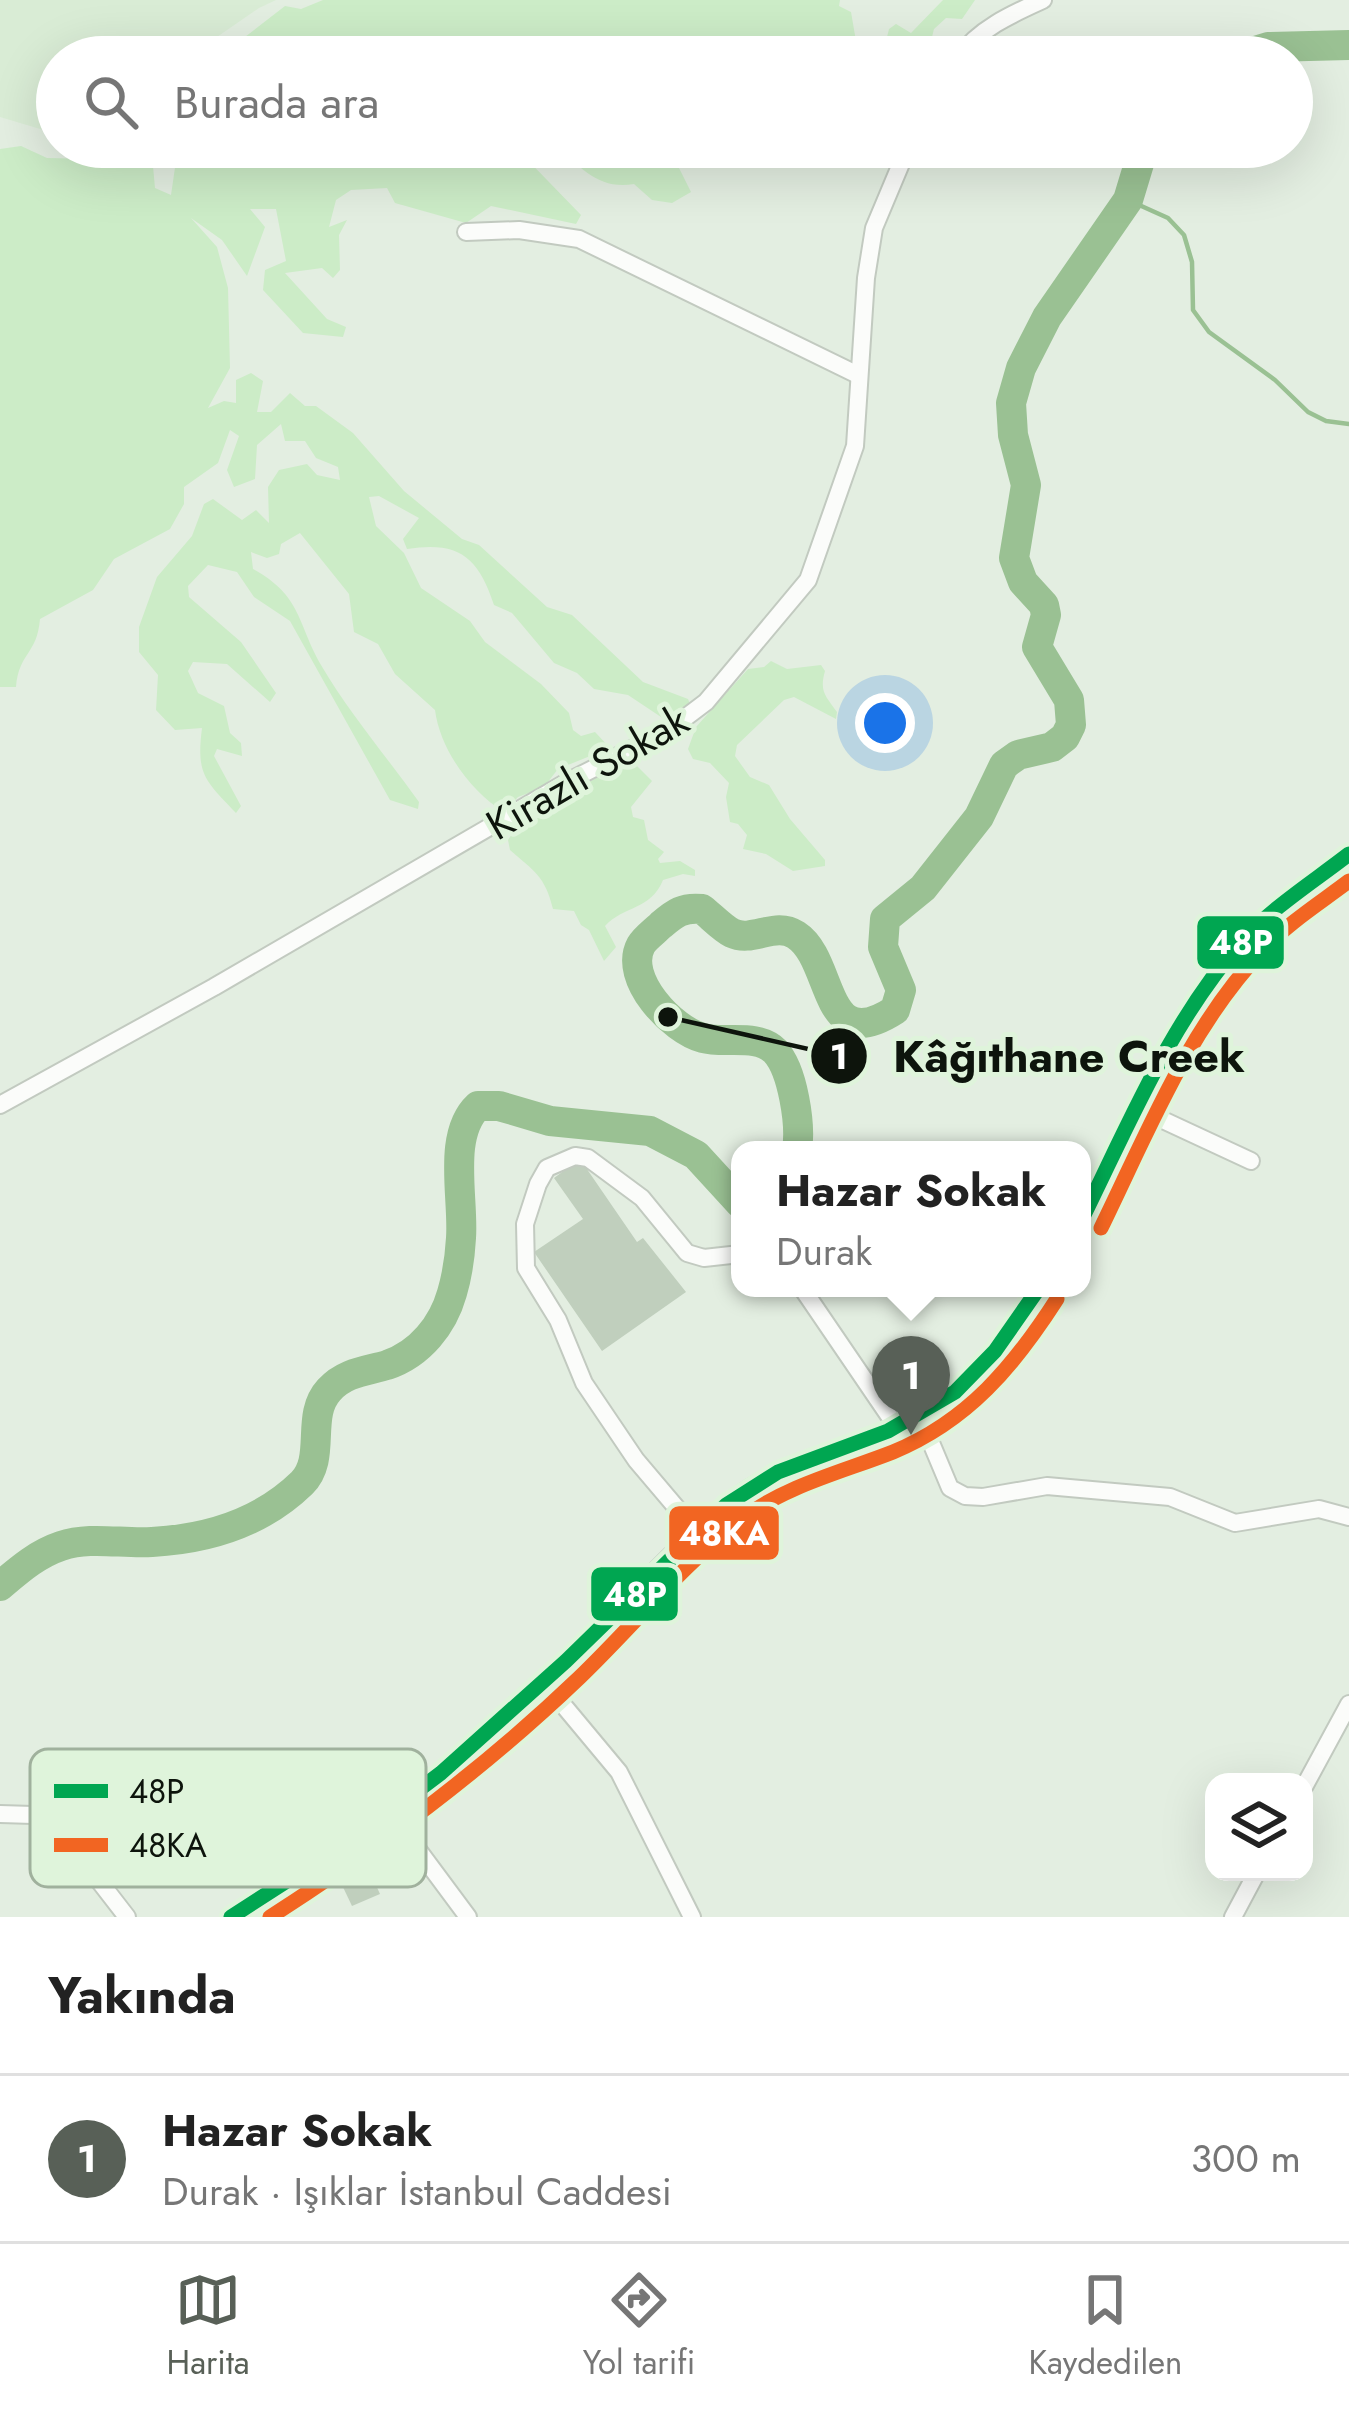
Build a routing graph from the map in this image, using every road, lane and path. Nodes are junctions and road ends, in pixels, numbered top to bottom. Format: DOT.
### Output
graph roads {
  1 [pos="1043,0"];
  2 [pos="978,36"];
  3 [pos="899,168"];
  4 [pos="466,232"];
  5 [pos="858,375"];
  6 [pos="1349,854"];
  7 [pos="0,1105"];
  8 [pos="1137,1108"];
  9 [pos="1251,1161"];
  10 [pos="1091,1201"];
  11 [pos="731,1255"];
  12 [pos="808,1297"];
  13 [pos="1033,1297"];
  14 [pos="919,1414"];
  15 [pos="896,1426"];
  16 [pos="1349,1516"];
  17 [pos="697,1532"];
  18 [pos="544,1682"];
  19 [pos="1349,1704"];
  20 [pos="1311,1773"];
  21 [pos="426,1782"];
  22 [pos="0,1814"];
  23 [pos="30,1815"];
  24 [pos="426,1860"];
  25 [pos="1252,1881"];
  26 [pos="104,1887"];
  27 [pos="276,1887"];
  28 [pos="127,1917"];
  29 [pos="231,1917"];
  30 [pos="468,1917"];
  31 [pos="692,1917"];
  32 [pos="1233,1917"];
  1 -- 2 [label="street"];
  3 -- 5 [label="street, Kirazlı Sokak"];
  4 -- 5 [label="street"];
  5 -- 7 [label="street, Kirazlı Sokak"];
  6 -- 8 [label="street"];
  8 -- 9 [label="street"];
  8 -- 10 [label="street"];
  11 -- 17 [label="street"];
  12 -- 15 [label="street"];
  13 -- 14 [label="street"];
  14 -- 15 [label="street"];
  14 -- 16 [label="street"];
  15 -- 17 [label="street"];
  17 -- 18 [label="street"];
  18 -- 21 [label="street"];
  18 -- 31 [label="street"];
  19 -- 20 [label="street"];
  22 -- 23 [label="street"];
  24 -- 30 [label="street"];
  25 -- 32 [label="street"];
  26 -- 28 [label="street"];
  27 -- 29 [label="street"];
}
